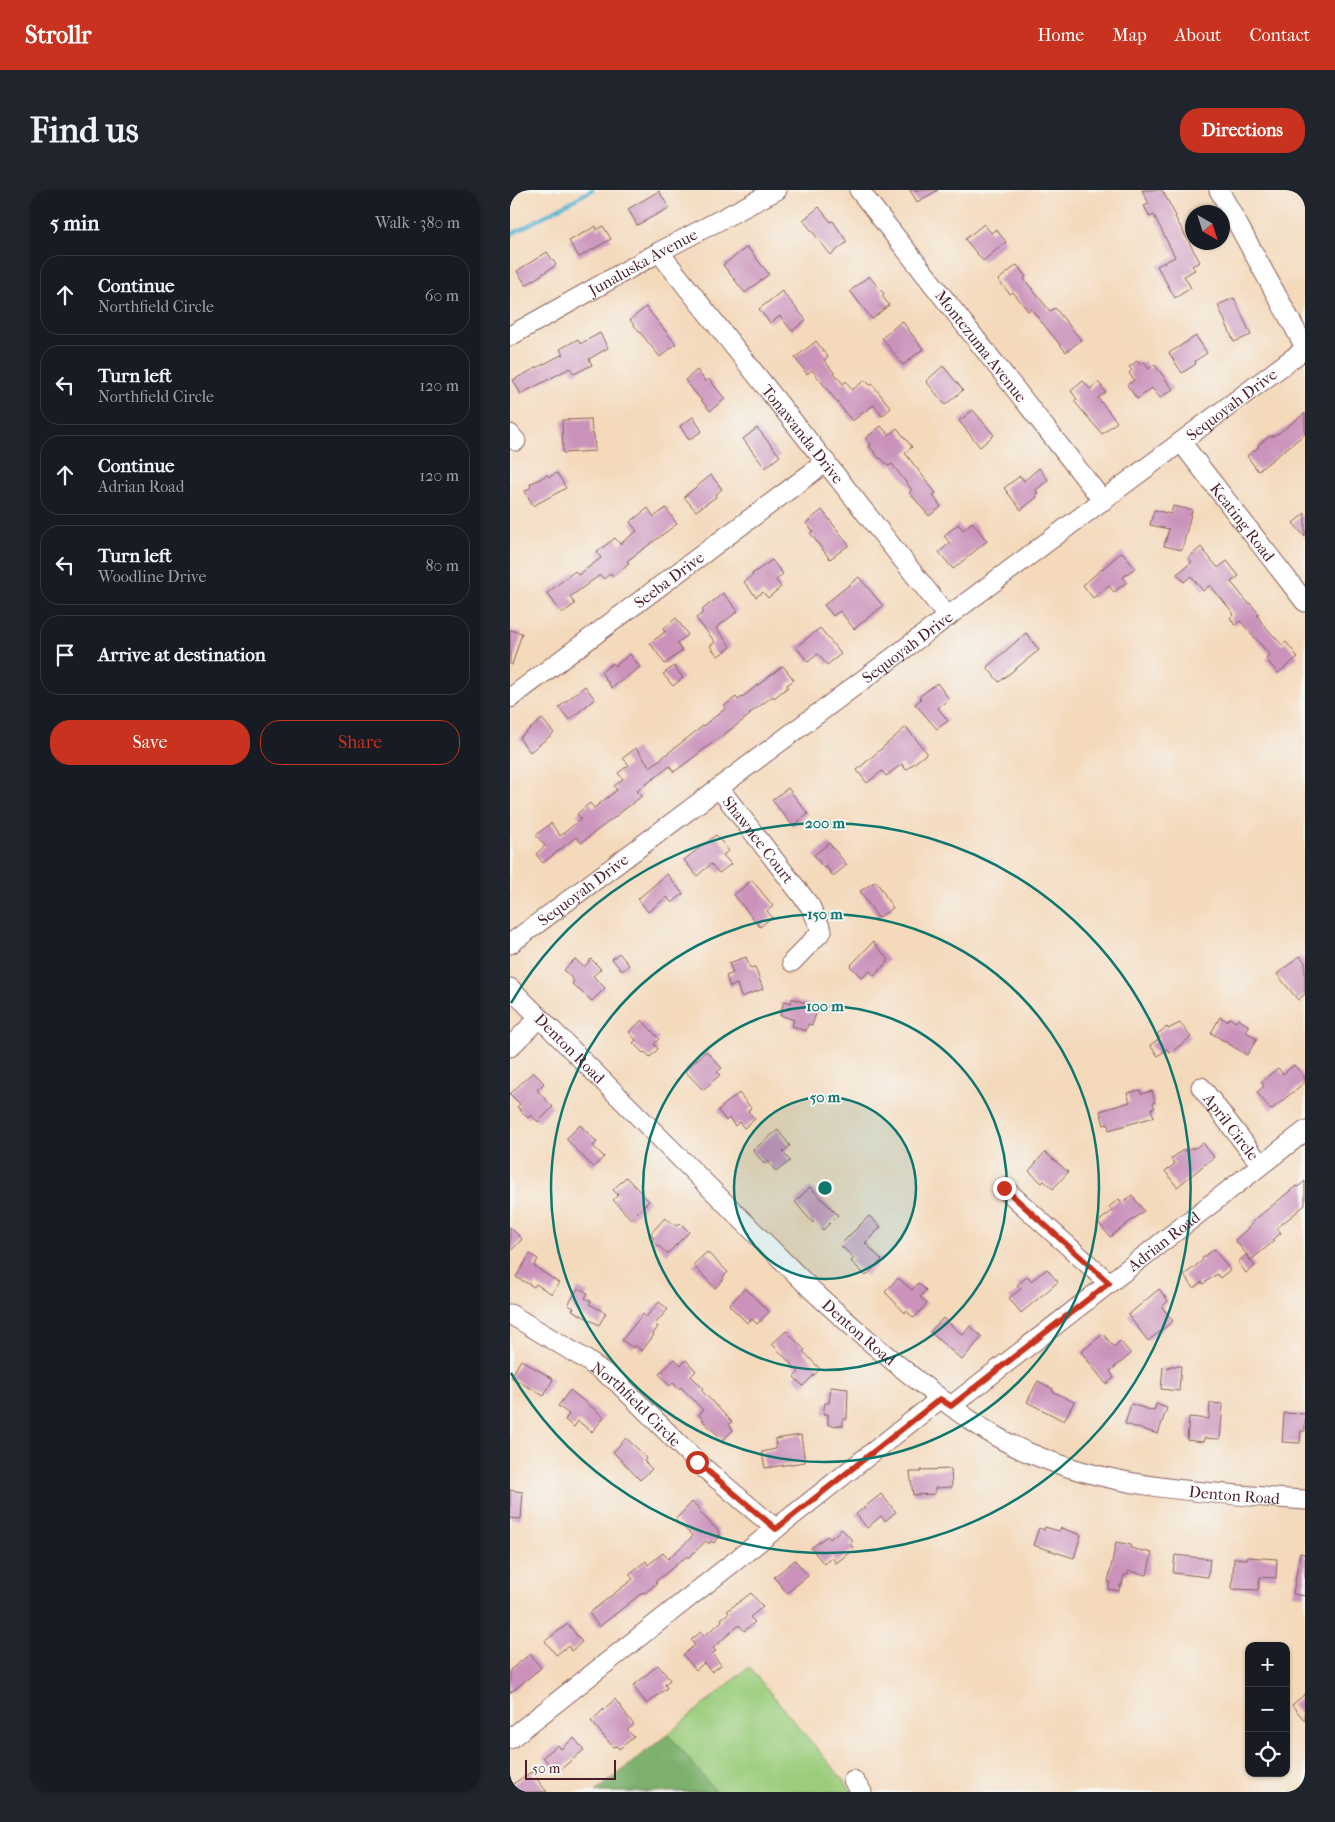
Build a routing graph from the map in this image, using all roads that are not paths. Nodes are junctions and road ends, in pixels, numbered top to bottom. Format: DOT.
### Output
graph roads {
  1 [pos="778,190"];
  2 [pos="858,190"];
  3 [pos="1219,190"];
  4 [pos="659,252"];
  5 [pos="510,336"];
  6 [pos="1305,348"];
  7 [pos="1181,442"];
  8 [pos="826,462"];
  9 [pos="1103,501"];
  10 [pos="1305,602"];
  11 [pos="948,617"];
  12 [pos="510,698"];
  13 [pos="719,788"];
  14 [pos="510,944"];
  15 [pos="792,962"];
  16 [pos="510,988"];
  17 [pos="539,1018"];
  18 [pos="510,1047"];
  19 [pos="1201,1087"];
  20 [pos="1305,1131"];
  21 [pos="1261,1165"];
  22 [pos="1004,1188"];
  23 [pos="1109,1283"];
  24 [pos="510,1314"];
  25 [pos="946,1403"];
  26 [pos="1305,1500"];
  27 [pos="776,1529"];
  28 [pos="510,1739"];
  1 -- 4 [label="street, Junaluska Avenue"];
  2 -- 9 [label="street, Montezuma Avenue"];
  3 -- 6 [label="street"];
  4 -- 5 [label="street, Junaluska Avenue"];
  4 -- 8 [label="street, Tonawanda Drive"];
  6 -- 7 [label="street, Sequoyah Drive"];
  7 -- 9 [label="street, Sequoyah Drive"];
  7 -- 10 [label="street, Keating Road"];
  8 -- 11 [label="street, Tonawanda Drive"];
  8 -- 12 [label="street, Seeba Drive"];
  9 -- 11 [label="street, Sequoyah Drive"];
  11 -- 13 [label="street, Sequoyah Drive"];
  13 -- 14 [label="street, Sequoyah Drive"];
  13 -- 15 [label="street, Shawnee Court"];
  16 -- 17 [label="street, Denton Road"];
  17 -- 18 [label="street"];
  17 -- 25 [label="street, Denton Road"];
  19 -- 21 [label="street, April Circle"];
  20 -- 21 [label="street, Adrian Road"];
  21 -- 23 [label="street, Adrian Road"];
  22 -- 23 [label="street"];
  23 -- 25 [label="street, Adrian Road"];
  24 -- 27 [label="street, Northfield Circle"];
  25 -- 26 [label="street, Denton Road"];
  25 -- 27 [label="street"];
  27 -- 28 [label="street"];
}
